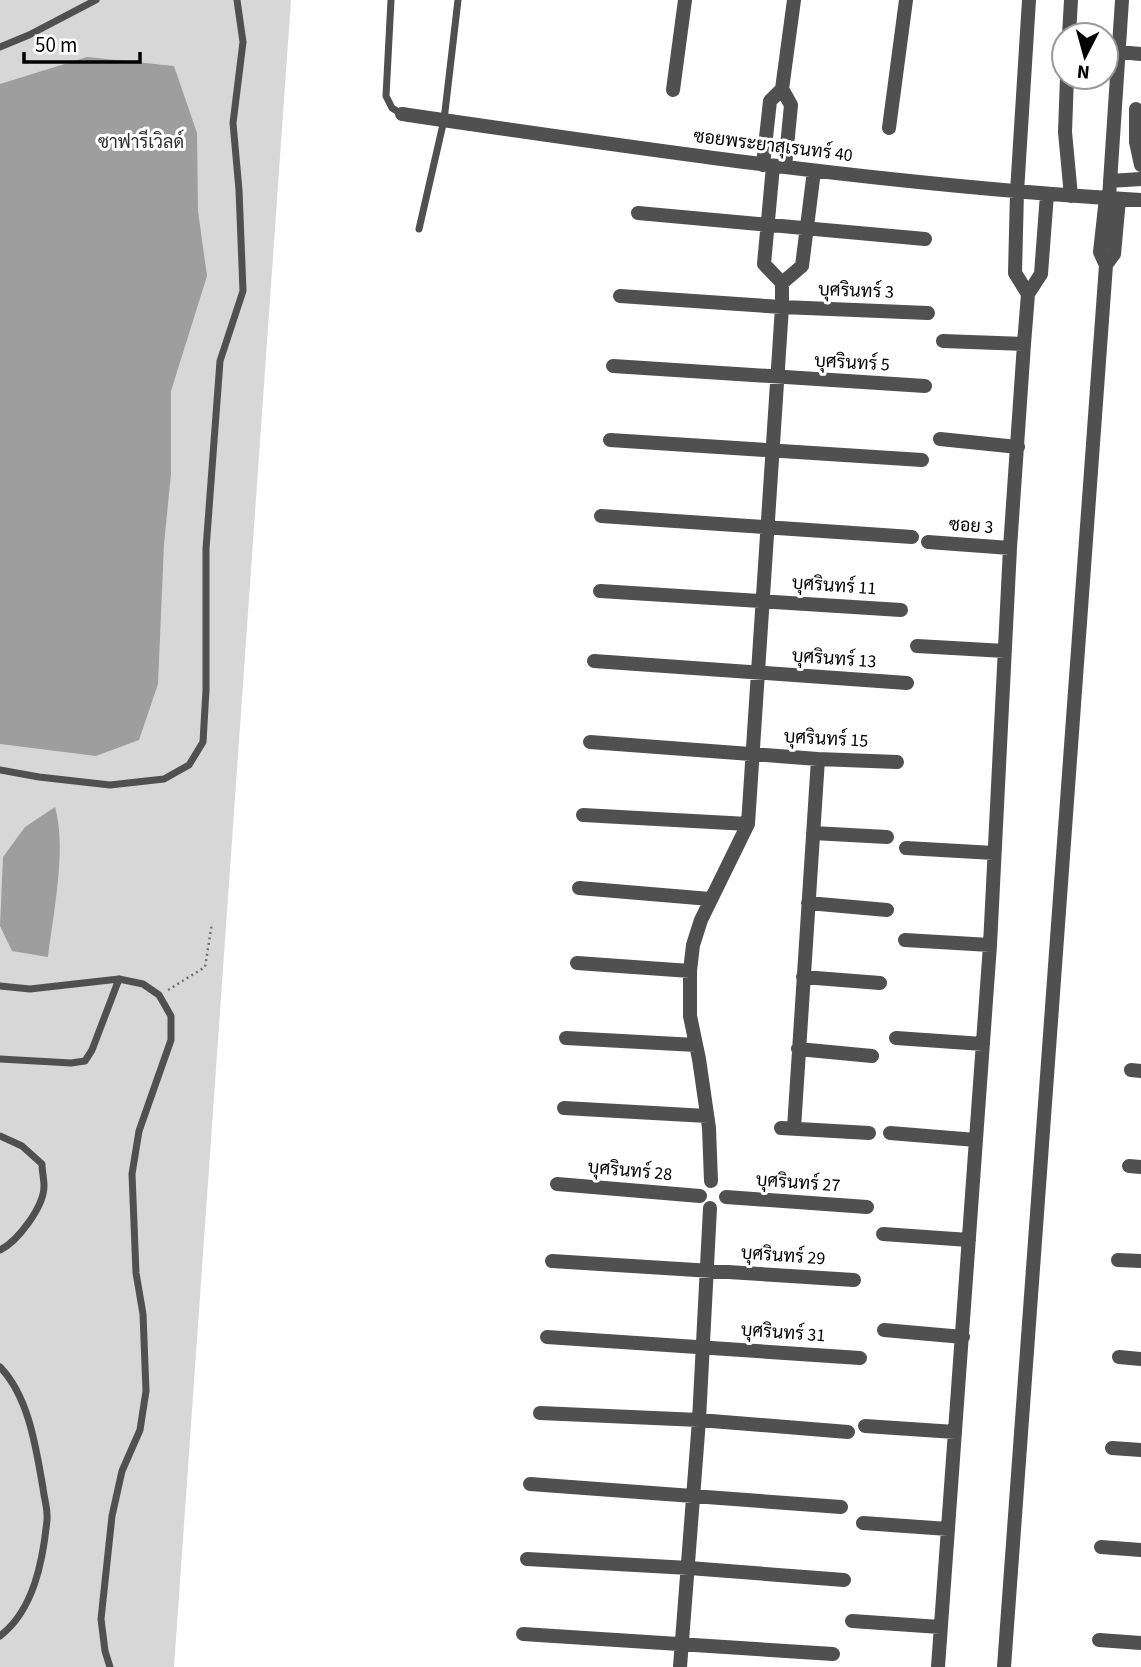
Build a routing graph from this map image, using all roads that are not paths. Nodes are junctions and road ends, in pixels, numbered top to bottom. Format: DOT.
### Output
graph roads {
  1 [pos="96,0"];
  2 [pos="237,0"];
  3 [pos="391,0"];
  4 [pos="458,0"];
  5 [pos="685,0"];
  6 [pos="794,0"];
  7 [pos="906,0"];
  8 [pos="1029,0"];
  9 [pos="1071,0"];
  10 [pos="1122,0"];
  11 [pos="1070,21"];
  12 [pos="1120,35"];
  13 [pos="0,47"];
  14 [pos="1120,52"];
  15 [pos="1141,54"];
  16 [pos="782,89"];
  17 [pos="673,90"];
  18 [pos="1066,91"];
  19 [pos="1116,91"];
  20 [pos="1136,109"];
  21 [pos="402,114"];
  22 [pos="444,120"];
  23 [pos="889,128"];
  24 [pos="1141,165"];
  25 [pos="774,166"];
  26 [pos="814,171"];
  27 [pos="1141,179"];
  28 [pos="1110,181"];
  29 [pos="1017,192"];
  30 [pos="1046,194"];
  31 [pos="1071,196"];
  32 [pos="1111,199"];
  33 [pos="1141,200"];
  34 [pos="638,213"];
  35 [pos="766,227"];
  36 [pos="419,229"];
  37 [pos="808,230"];
  38 [pos="925,239"];
  39 [pos="782,283"];
  40 [pos="1028,294"];
  41 [pos="620,296"];
  42 [pos="782,307"];
  43 [pos="928,313"];
  44 [pos="943,341"];
  45 [pos="1024,344"];
  46 [pos="613,366"];
  47 [pos="778,378"];
  48 [pos="925,386"];
  49 [pos="940,439"];
  50 [pos="610,440"];
  51 [pos="1018,447"];
  52 [pos="773,452"];
  53 [pos="922,460"];
  54 [pos="601,516"];
  55 [pos="769,528"];
  56 [pos="912,537"];
  57 [pos="928,542"];
  58 [pos="1010,548"];
  59 [pos="600,591"];
  60 [pos="764,600"];
  61 [pos="901,610"];
  62 [pos="917,646"];
  63 [pos="1005,651"];
  64 [pos="594,661"];
  65 [pos="760,673"];
  66 [pos="907,683"];
  67 [pos="590,742"];
  68 [pos="754,754"];
  69 [pos="818,759"];
  70 [pos="897,762"];
  71 [pos="0,769"];
  72 [pos="583,815"];
  73 [pos="748,824"];
  74 [pos="813,832"];
  75 [pos="887,836"];
  76 [pos="906,848"];
  77 [pos="994,853"];
  78 [pos="579,888"];
  79 [pos="710,899"];
  80 [pos="808,903"];
  81 [pos="887,911"];
  82 [pos="905,940"];
  83 [pos="990,945"];
  84 [pos="577,963"];
  85 [pos="690,971"];
  86 [pos="803,977"];
  87 [pos="119,979"];
  88 [pos="880,983"];
  89 [pos="0,986"];
  90 [pos="566,1038"];
  91 [pos="896,1038"];
  92 [pos="983,1044"];
  93 [pos="696,1045"];
  94 [pos="798,1049"];
  95 [pos="872,1056"];
  96 [pos="0,1059"];
  97 [pos="565,1108"];
  98 [pos="707,1116"];
  99 [pos="869,1133"];
  100 [pos="890,1133"];
  101 [pos="0,1136"];
  102 [pos="976,1140"];
  103 [pos="711,1181"];
  104 [pos="557,1184"];
  105 [pos="700,1196"];
  106 [pos="726,1197"];
  107 [pos="867,1207"];
  108 [pos="710,1208"];
  109 [pos="883,1234"];
  110 [pos="969,1240"];
  111 [pos="0,1250"];
  112 [pos="1118,1260"];
  113 [pos="552,1261"];
  114 [pos="1141,1262"];
  115 [pos="708,1271"];
  116 [pos="854,1280"];
  117 [pos="884,1330"];
  118 [pos="963,1337"];
  119 [pos="547,1338"];
  120 [pos="703,1347"];
  121 [pos="1119,1357"];
  122 [pos="860,1358"];
  123 [pos="1141,1359"];
  124 [pos="0,1367"];
  125 [pos="540,1413"];
  126 [pos="699,1420"];
  127 [pos="865,1426"];
  128 [pos="848,1432"];
  129 [pos="955,1432"];
  130 [pos="1112,1448"];
  131 [pos="1141,1450"];
  132 [pos="530,1484"];
  133 [pos="694,1496"];
  134 [pos="841,1507"];
  135 [pos="863,1523"];
  136 [pos="948,1529"];
  137 [pos="1101,1547"];
  138 [pos="1141,1550"];
  139 [pos="527,1559"];
  140 [pos="689,1568"];
  141 [pos="844,1580"];
  142 [pos="852,1621"];
  143 [pos="940,1627"];
  144 [pos="523,1634"];
  145 [pos="0,1636"];
  146 [pos="1099,1640"];
  147 [pos="1141,1643"];
  148 [pos="682,1644"];
  149 [pos="833,1654"];
  150 [pos="110,1667"];
  151 [pos="681,1667"];
  152 [pos="937,1667"];
  153 [pos="1004,1667"];
  1 -- 13 [label="lane"];
  2 -- 71 [label="lane"];
  3 -- 21 [label="lane"];
  4 -- 22 [label="lane"];
  5 -- 17 [label="street"];
  6 -- 16 [label="street"];
  7 -- 23 [label="street"];
  8 -- 29 [label="street"];
  9 -- 11 [label="street"];
  10 -- 12 [label="street"];
  14 -- 15 [label="street"];
  16 -- 25 [label="street"];
  16 -- 25 [label="street"];
  18 -- 31 [label="street"];
  19 -- 28 [label="street"];
  20 -- 24 [label="street"];
  21 -- 22 [label="street, ซอยพระยาสุเรนทร์ 40"];
  22 -- 25 [label="street, ซอยพระยาสุเรนทร์ 40"];
  22 -- 36 [label="lane"];
  25 -- 26 [label="street, ซอยพระยาสุเรนทร์ 40"];
  25 -- 35 [label="street"];
  26 -- 29 [label="street, ซอยพระยาสุเรนทร์ 40"];
  26 -- 37 [label="street"];
  27 -- 28 [label="street"];
  28 -- 32 [label="street"];
  29 -- 30 [label="street, ซอยพระยาสุเรนทร์ 40"];
  29 -- 40 [label="street"];
  30 -- 31 [label="street, ซอยพระยาสุเรนทร์ 40"];
  30 -- 40 [label="street"];
  31 -- 32 [label="street, ซอยพระยาสุเรนทร์ 40"];
  32 -- 33 [label="street, ซอยพระยาสุเรนทร์ 40"];
  32 -- 153 [label="street"];
  34 -- 35 [label="street"];
  35 -- 37 [label="street"];
  35 -- 39 [label="street"];
  37 -- 38 [label="street"];
  37 -- 39 [label="street"];
  39 -- 42 [label="street"];
  40 -- 45 [label="street"];
  41 -- 42 [label="street, บุศรินทร์ 3"];
  42 -- 43 [label="street, บุศรินทร์ 3"];
  42 -- 47 [label="street"];
  44 -- 45 [label="street"];
  45 -- 51 [label="street"];
  46 -- 47 [label="street, บุศรินทร์ 5"];
  47 -- 48 [label="street, บุศรินทร์ 5"];
  47 -- 52 [label="street"];
  49 -- 51 [label="street"];
  50 -- 52 [label="street"];
  51 -- 58 [label="street"];
  52 -- 53 [label="street"];
  52 -- 55 [label="street"];
  54 -- 55 [label="street"];
  55 -- 56 [label="street"];
  55 -- 60 [label="street"];
  57 -- 58 [label="street, ซอย 3"];
  58 -- 63 [label="street"];
  59 -- 60 [label="street, บุศรินทร์ 11"];
  60 -- 61 [label="street, บุศรินทร์ 11"];
  60 -- 65 [label="street"];
  62 -- 63 [label="street"];
  63 -- 77 [label="street"];
  64 -- 65 [label="street, บุศรินทร์ 13"];
  65 -- 66 [label="street, บุศรินทร์ 13"];
  65 -- 68 [label="street"];
  67 -- 68 [label="street, บุศรินทร์ 15"];
  68 -- 69 [label="street, บุศรินทร์ 15"];
  68 -- 73 [label="street"];
  69 -- 70 [label="street, บุศรินทร์ 15"];
  69 -- 74 [label="street"];
  72 -- 73 [label="street"];
  73 -- 79 [label="street"];
  74 -- 75 [label="street"];
  74 -- 80 [label="street"];
  76 -- 77 [label="street"];
  77 -- 83 [label="street"];
  78 -- 79 [label="street"];
  79 -- 85 [label="street"];
  80 -- 81 [label="street"];
  80 -- 86 [label="street"];
  82 -- 83 [label="street"];
  83 -- 92 [label="street"];
  84 -- 85 [label="street"];
  85 -- 93 [label="street"];
  86 -- 88 [label="street"];
  86 -- 94 [label="street"];
  87 -- 89 [label="lane"];
  87 -- 96 [label="lane"];
  87 -- 150 [label="lane"];
  90 -- 93 [label="street"];
  91 -- 92 [label="street"];
  92 -- 102 [label="street"];
  93 -- 98 [label="street"];
  94 -- 95 [label="street"];
  94 -- 99 [label="street"];
  97 -- 98 [label="street"];
  98 -- 103 [label="street"];
  100 -- 102 [label="street"];
  101 -- 111 [label="lane"];
  102 -- 110 [label="street"];
  103 -- 105 [label="street"];
  103 -- 106 [label="street"];
  104 -- 105 [label="street, บุศรินทร์ 28"];
  105 -- 108 [label="street"];
  106 -- 107 [label="street, บุศรินทร์ 27"];
  106 -- 108 [label="street"];
  108 -- 115 [label="street"];
  109 -- 110 [label="street"];
  110 -- 118 [label="street"];
  112 -- 114 [label="street"];
  113 -- 115 [label="street, บุศรินทร์ 29"];
  115 -- 116 [label="street, บุศรินทร์ 29"];
  115 -- 120 [label="street"];
  117 -- 118 [label="street"];
  118 -- 129 [label="street"];
  119 -- 120 [label="street, บุศรินทร์ 31"];
  120 -- 122 [label="street, บุศรินทร์ 31"];
  120 -- 126 [label="street"];
  121 -- 123 [label="street"];
  124 -- 145 [label="lane"];
  125 -- 126 [label="street"];
  126 -- 128 [label="street"];
  126 -- 133 [label="street"];
  127 -- 129 [label="street"];
  129 -- 136 [label="street"];
  130 -- 131 [label="street"];
  132 -- 133 [label="street"];
  133 -- 134 [label="street"];
  133 -- 140 [label="street"];
  135 -- 136 [label="street"];
  136 -- 143 [label="street"];
  137 -- 138 [label="street"];
  139 -- 140 [label="street"];
  140 -- 141 [label="street"];
  140 -- 148 [label="street"];
  142 -- 143 [label="street"];
  143 -- 152 [label="street"];
  144 -- 148 [label="street"];
  146 -- 147 [label="street"];
  148 -- 149 [label="street"];
  148 -- 151 [label="street"];
}
